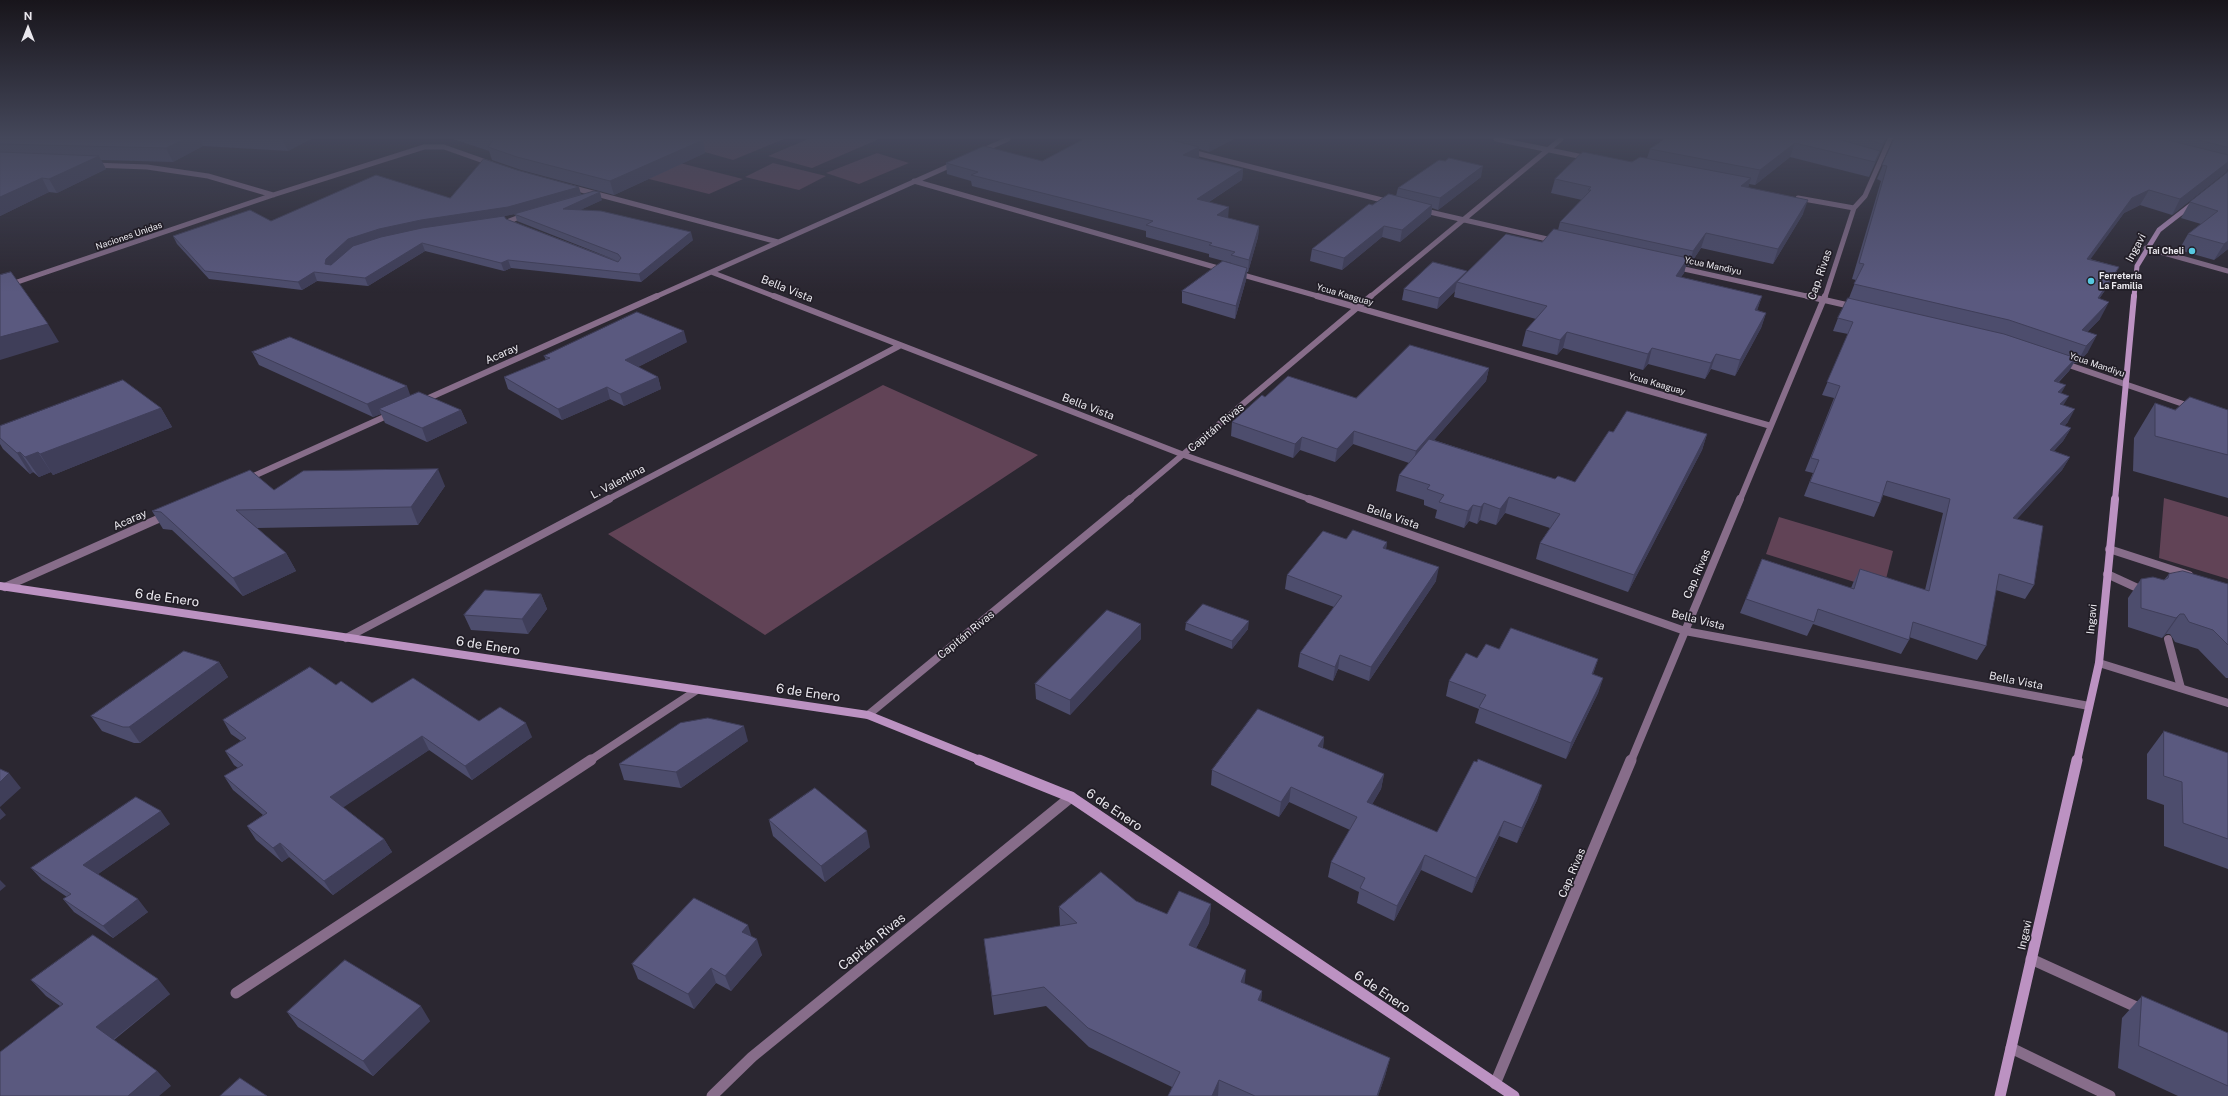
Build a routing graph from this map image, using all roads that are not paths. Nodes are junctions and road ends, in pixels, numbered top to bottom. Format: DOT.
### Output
graph roads {
  1 [pos="256,190"];
  2 [pos="288,190"];
  3 [pos="582,190"];
  4 [pos="894,190"];
  5 [pos="946,190"];
  6 [pos="1343,190"];
  7 [pos="1498,190"];
  8 [pos="1868,190"];
  9 [pos="597,194"];
  10 [pos="273,195"];
  11 [pos="1792,197"];
  12 [pos="582,198"];
  13 [pos="2199,198"];
  14 [pos="1394,203"];
  15 [pos="1417,208"];
  16 [pos="1854,208"];
  17 [pos="532,212"];
  18 [pos="511,219"];
  19 [pos="504,220"];
  20 [pos="1463,220"];
  21 [pos="524,228"];
  22 [pos="778,242"];
  23 [pos="1563,242"];
  24 [pos="2146,248"];
  25 [pos="1670,266"];
  26 [pos="2228,271"];
  27 [pos="711,272"];
  28 [pos="0,288"];
  29 [pos="1824,300"];
  30 [pos="1357,308"];
  31 [pos="1860,308"];
  32 [pos="899,346"];
  33 [pos="2058,362"];
  34 [pos="2125,384"];
  35 [pos="413,405"];
  36 [pos="2199,410"];
  37 [pos="398,411"];
  38 [pos="1771,426"];
  39 [pos="1184,455"];
  40 [pos="238,483"];
  41 [pos="172,512"];
  42 [pos="2110,549"];
  43 [pos="2107,574"];
  44 [pos="2199,578"];
  45 [pos="2,586"];
  46 [pos="2150,594"];
  47 [pos="1685,631"];
  48 [pos="346,638"];
  49 [pos="2168,640"];
  50 [pos="2099,663"];
  51 [pos="2181,688"];
  52 [pos="697,690"];
  53 [pos="2228,703"];
  54 [pos="2089,706"];
  55 [pos="868,715"];
  56 [pos="1071,798"];
  57 [pos="2031,959"];
  58 [pos="236,993"];
  59 [pos="2151,1013"];
  60 [pos="2011,1048"];
  61 [pos="1496,1084"];
  62 [pos="712,1096"];
  63 [pos="1514,1096"];
  64 [pos="2000,1096"];
  65 [pos="2110,1096"];
  1 -- 10 [label="street"];
  2 -- 10 [label="street, Naciones Unidas"];
  3 -- 9 [label="street"];
  4 -- 22 [label="street, Acaray"];
  5 -- 30 [label="street, Ycua Kaaguay"];
  6 -- 14 [label="street"];
  7 -- 20 [label="street, Capitán Rivas"];
  8 -- 16 [label="street, Cap. Rivas"];
  9 -- 12 [label="street"];
  9 -- 22 [label="street"];
  10 -- 28 [label="street, Naciones Unidas"];
  11 -- 16 [label="street"];
  13 -- 24 [label="main road, Ingavi"];
  15 -- 20 [label="street"];
  16 -- 29 [label="street, Cap. Rivas"];
  17 -- 18 [label="street"];
  18 -- 19 [label="street"];
  18 -- 21 [label="street"];
  20 -- 23 [label="street"];
  20 -- 30 [label="street, Capitán Rivas"];
  22 -- 27 [label="street, Acaray"];
  24 -- 26 [label="street"];
  24 -- 34 [label="main road, Ingavi"];
  25 -- 29 [label="street, Ycua Mandiyu"];
  27 -- 32 [label="street, Bella Vista"];
  27 -- 35 [label="street, Acaray"];
  29 -- 31 [label="street, Ycua Mandiyu"];
  29 -- 38 [label="street, Cap. Rivas"];
  30 -- 38 [label="street, Ycua Kaaguay"];
  30 -- 39 [label="street, Capitán Rivas"];
  32 -- 39 [label="street, Bella Vista"];
  32 -- 48 [label="street, L. Valentina"];
  33 -- 34 [label="street, Ycua Mandiyu"];
  34 -- 36 [label="street, Ycua Mandiyu"];
  34 -- 42 [label="main road, Ingavi"];
  37 -- 40 [label="street"];
  38 -- 47 [label="street, Cap. Rivas"];
  39 -- 47 [label="street, Bella Vista"];
  39 -- 55 [label="street, Capitán Rivas"];
  41 -- 45 [label="street, Acaray"];
  42 -- 43 [label="main road, Ingavi"];
  42 -- 44 [label="street"];
  43 -- 46 [label="street"];
  43 -- 50 [label="main road, Ingavi"];
  45 -- 48 [label="main road, 6 de Enero"];
  47 -- 54 [label="street, Bella Vista"];
  47 -- 61 [label="street, Cap. Rivas"];
  48 -- 52 [label="main road, 6 de Enero"];
  49 -- 51 [label="street"];
  50 -- 51 [label="street"];
  50 -- 54 [label="main road, Ingavi"];
  51 -- 53 [label="street"];
  52 -- 55 [label="main road, 6 de Enero"];
  52 -- 58 [label="street"];
  54 -- 57 [label="main road, Ingavi"];
  55 -- 56 [label="main road, 6 de Enero"];
  56 -- 61 [label="main road, 6 de Enero"];
  56 -- 62 [label="street, Capitán Rivas"];
  57 -- 59 [label="street"];
  57 -- 60 [label="main road, Ingavi"];
  60 -- 64 [label="main road, Ingavi"];
  60 -- 65 [label="street"];
  61 -- 63 [label="main road, 6 de Enero"];
}
